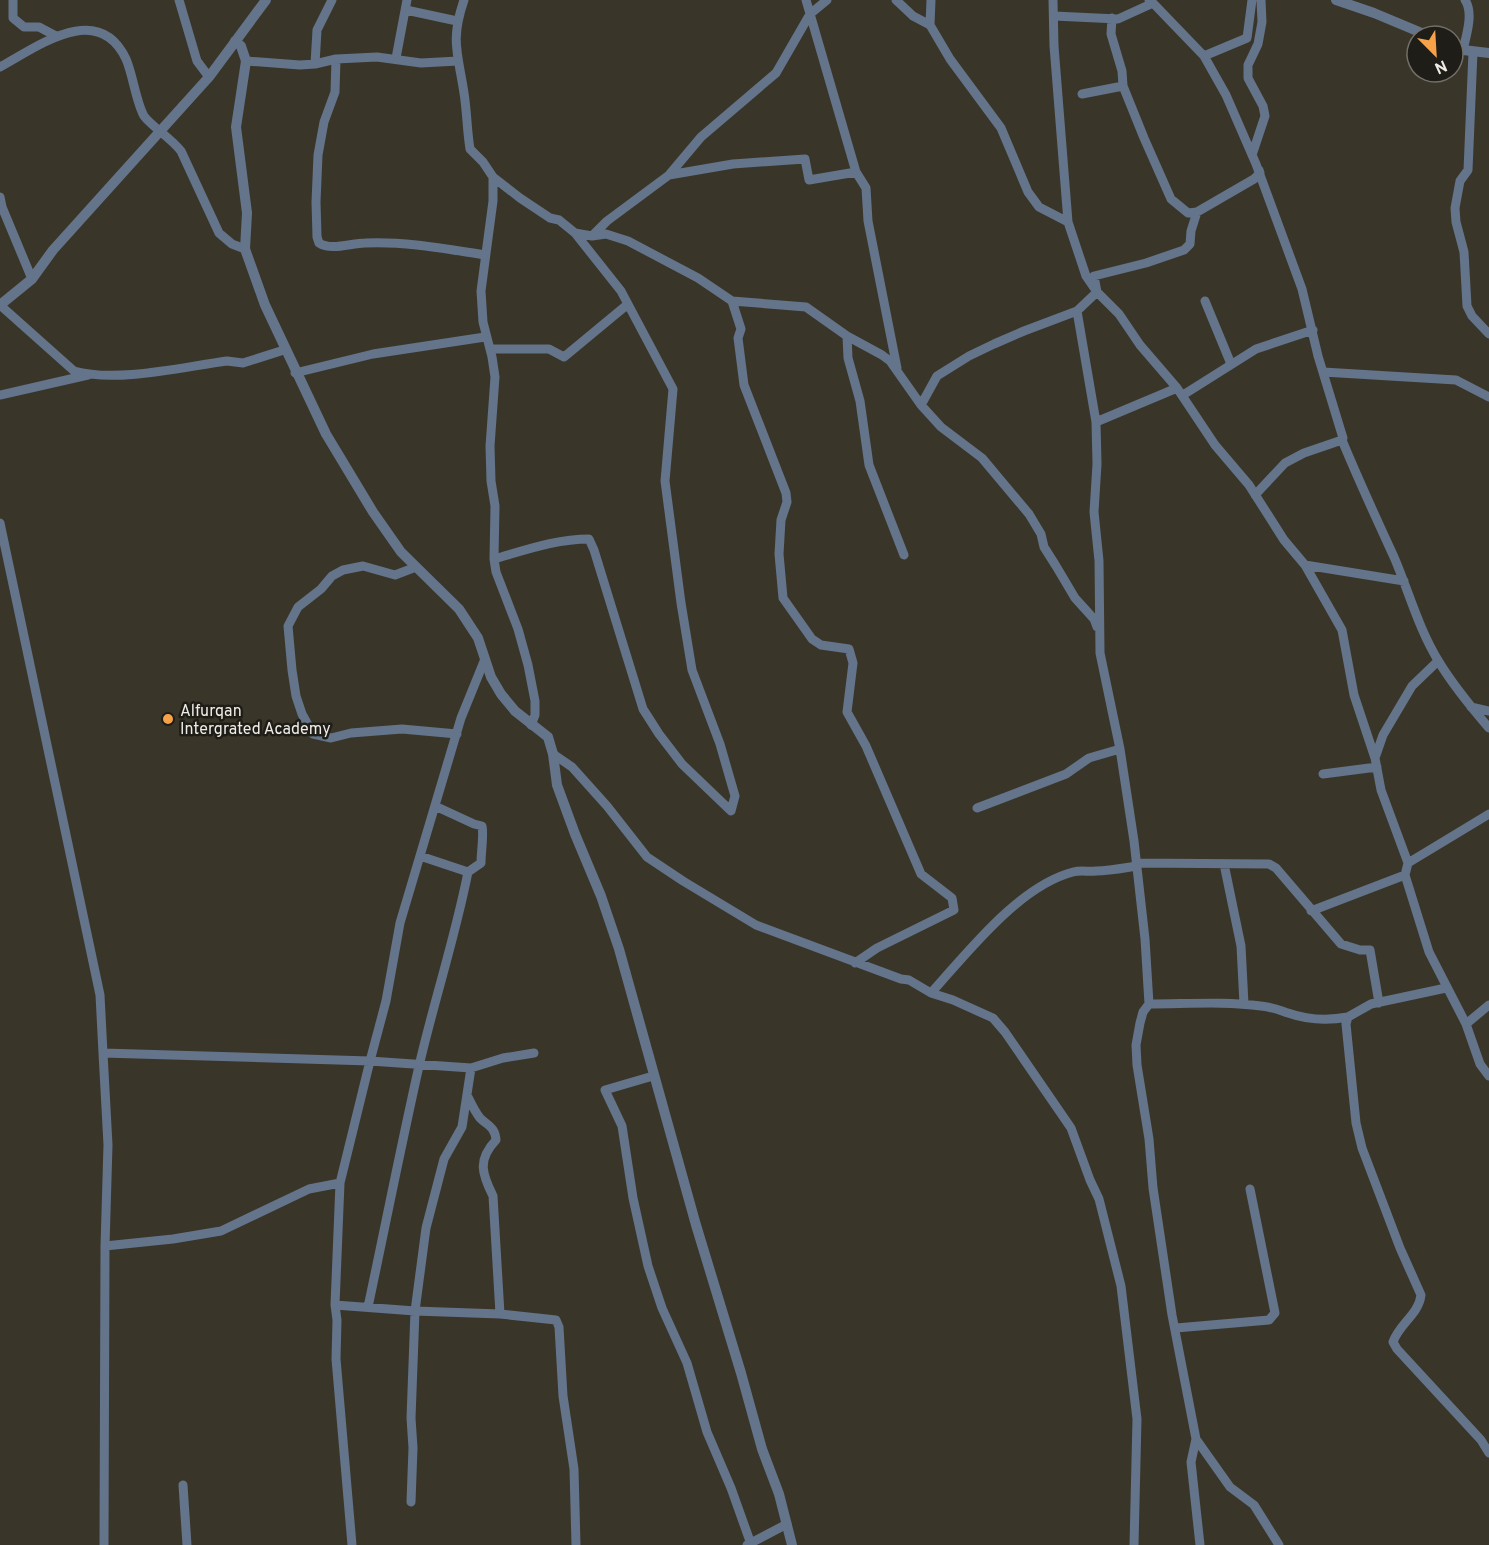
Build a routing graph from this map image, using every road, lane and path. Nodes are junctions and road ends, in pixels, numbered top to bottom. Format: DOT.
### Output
graph roads {
  1 [pos="13,0"];
  2 [pos="179,0"];
  3 [pos="266,0"];
  4 [pos="332,0"];
  5 [pos="406,0"];
  6 [pos="464,0"];
  7 [pos="806,0"];
  8 [pos="827,0"];
  9 [pos="896,0"];
  10 [pos="931,0"];
  11 [pos="1053,0"];
  12 [pos="1149,0"];
  13 [pos="1252,0"];
  14 [pos="1261,0"];
  15 [pos="1336,0"];
  16 [pos="1465,0"];
  17 [pos="406,10"];
  18 [pos="810,14"];
  19 [pos="1054,16"];
  20 [pos="1112,18"];
  21 [pos="457,21"];
  22 [pos="930,24"];
  23 [pos="1405,26"];
  24 [pos="56,36"];
  25 [pos="1465,38"];
  26 [pos="235,40"];
  27 [pos="1465,50"];
  28 [pos="1489,53"];
  29 [pos="1204,56"];
  30 [pos="396,58"];
  31 [pos="336,59"];
  32 [pos="246,61"];
  33 [pos="458,61"];
  34 [pos="315,64"];
  35 [pos="0,68"];
  36 [pos="209,77"];
  37 [pos="1464,84"];
  38 [pos="1123,86"];
  39 [pos="1082,94"];
  40 [pos="160,129"];
  41 [pos="1254,160"];
  42 [pos="856,172"];
  43 [pos="669,175"];
  44 [pos="493,177"];
  45 [pos="0,197"];
  46 [pos="1197,212"];
  47 [pos="1068,222"];
  48 [pos="575,233"];
  49 [pos="592,236"];
  50 [pos="245,249"];
  51 [pos="486,255"];
  52 [pos="32,279"];
  53 [pos="1097,292"];
  54 [pos="732,300"];
  55 [pos="1205,301"];
  56 [pos="628,304"];
  57 [pos="0,305"];
  58 [pos="1077,311"];
  59 [pos="1313,330"];
  60 [pos="1489,334"];
  61 [pos="847,336"];
  62 [pos="485,337"];
  63 [pos="490,349"];
  64 [pos="285,350"];
  65 [pos="1231,364"];
  66 [pos="1323,372"];
  67 [pos="296,373"];
  68 [pos="898,373"];
  69 [pos="88,375"];
  70 [pos="1180,392"];
  71 [pos="0,395"];
  72 [pos="1489,397"];
  73 [pos="921,405"];
  74 [pos="1096,422"];
  75 [pos="1342,440"];
  76 [pos="1255,495"];
  77 [pos="0,523"];
  78 [pos="904,555"];
  79 [pos="494,560"];
  80 [pos="1305,565"];
  81 [pos="416,567"];
  82 [pos="1404,581"];
  83 [pos="1100,633"];
  84 [pos="485,659"];
  85 [pos="1438,661"];
  86 [pos="1470,706"];
  87 [pos="1489,711"];
  88 [pos="531,725"];
  89 [pos="1489,728"];
  90 [pos="457,734"];
  91 [pos="1120,748"];
  92 [pos="553,754"];
  93 [pos="1376,762"];
  94 [pos="1323,774"];
  95 [pos="435,806"];
  96 [pos="977,808"];
  97 [pos="1489,814"];
  98 [pos="420,856"];
  99 [pos="1408,863"];
  100 [pos="1224,864"];
  101 [pos="1137,865"];
  102 [pos="468,872"];
  103 [pos="1405,874"];
  104 [pos="1311,911"];
  105 [pos="855,963"];
  106 [pos="1446,988"];
  107 [pos="931,993"];
  108 [pos="1380,1003"];
  109 [pos="1149,1004"];
  110 [pos="1244,1004"];
  111 [pos="1489,1005"];
  112 [pos="1348,1017"];
  113 [pos="1466,1024"];
  114 [pos="103,1053"];
  115 [pos="534,1053"];
  116 [pos="370,1061"];
  117 [pos="419,1065"];
  118 [pos="471,1068"];
  119 [pos="653,1076"];
  120 [pos="1489,1076"];
  121 [pos="468,1097"];
  122 [pos="340,1183"];
  123 [pos="1250,1189"];
  124 [pos="105,1246"];
  125 [pos="335,1305"];
  126 [pos="368,1307"];
  127 [pos="415,1311"];
  128 [pos="500,1314"];
  129 [pos="1176,1328"];
  130 [pos="1196,1439"];
  131 [pos="1489,1453"];
  132 [pos="183,1485"];
  133 [pos="411,1502"];
  134 [pos="787,1524"];
  135 [pos="749,1544"];
  136 [pos="104,1545"];
  137 [pos="188,1545"];
  138 [pos="352,1545"];
  139 [pos="576,1545"];
  140 [pos="792,1545"];
  141 [pos="1134,1545"];
  142 [pos="1200,1545"];
  143 [pos="1279,1545"];
  1 -- 24 [label="street"];
  2 -- 36 [label="street"];
  3 -- 26 [label="street"];
  4 -- 34 [label="street"];
  5 -- 17 [label="street"];
  6 -- 21 [label="street"];
  7 -- 18 [label="street"];
  8 -- 18 [label="street"];
  9 -- 22 [label="street"];
  10 -- 22 [label="street"];
  11 -- 19 [label="street"];
  12 -- 20 [label="street"];
  12 -- 29 [label="street"];
  13 -- 29 [label="street"];
  14 -- 41 [label="street"];
  15 -- 23 [label="street"];
  16 -- 25 [label="street"];
  17 -- 21 [label="street"];
  17 -- 30 [label="street"];
  18 -- 42 [label="street"];
  18 -- 43 [label="street"];
  19 -- 20 [label="street"];
  19 -- 47 [label="street"];
  20 -- 38 [label="street"];
  21 -- 33 [label="street"];
  22 -- 47 [label="street"];
  24 -- 35 [label="street"];
  24 -- 40 [label="street"];
  26 -- 32 [label="street"];
  26 -- 36 [label="street"];
  27 -- 28 [label="street"];
  29 -- 41 [label="street"];
  30 -- 31 [label="street"];
  30 -- 33 [label="street"];
  31 -- 34 [label="street"];
  31 -- 51 [label="street"];
  32 -- 34 [label="street"];
  32 -- 50 [label="street"];
  33 -- 44 [label="street"];
  36 -- 40 [label="street"];
  37 -- 60 [label="street"];
  38 -- 39 [label="street"];
  38 -- 46 [label="street"];
  40 -- 50 [label="street"];
  40 -- 52 [label="street"];
  41 -- 46 [label="street"];
  41 -- 59 [label="street"];
  42 -- 43 [label="street"];
  42 -- 68 [label="street"];
  43 -- 49 [label="street"];
  44 -- 48 [label="street"];
  44 -- 51 [label="street"];
  45 -- 52 [label="street"];
  46 -- 53 [label="street"];
  47 -- 53 [label="street"];
  48 -- 49 [label="street"];
  48 -- 56 [label="street"];
  49 -- 54 [label="street"];
  50 -- 64 [label="street"];
  51 -- 62 [label="street"];
  52 -- 57 [label="street"];
  53 -- 58 [label="street"];
  53 -- 70 [label="street"];
  54 -- 61 [label="street"];
  54 -- 105 [label="street"];
  55 -- 65 [label="street"];
  56 -- 63 [label="street"];
  56 -- 79 [label="street"];
  57 -- 69 [label="street"];
  58 -- 73 [label="street"];
  58 -- 74 [label="street"];
  59 -- 65 [label="street"];
  59 -- 66 [label="street"];
  61 -- 68 [label="street"];
  61 -- 78 [label="street"];
  62 -- 63 [label="street"];
  62 -- 67 [label="street"];
  63 -- 79 [label="street"];
  64 -- 67 [label="street"];
  64 -- 69 [label="street"];
  65 -- 70 [label="street"];
  66 -- 72 [label="street"];
  66 -- 75 [label="street"];
  67 -- 81 [label="street"];
  68 -- 73 [label="street"];
  69 -- 71 [label="street"];
  70 -- 74 [label="street"];
  70 -- 76 [label="street"];
  73 -- 83 [label="street"];
  74 -- 83 [label="street"];
  75 -- 76 [label="street"];
  75 -- 82 [label="street"];
  76 -- 80 [label="street"];
  77 -- 114 [label="street"];
  79 -- 88 [label="street"];
  80 -- 82 [label="street"];
  80 -- 93 [label="street"];
  81 -- 84 [label="street"];
  81 -- 90 [label="street"];
  82 -- 85 [label="street"];
  83 -- 91 [label="street"];
  84 -- 88 [label="street"];
  84 -- 90 [label="street"];
  85 -- 86 [label="street"];
  85 -- 93 [label="street"];
  86 -- 87 [label="street"];
  86 -- 89 [label="street"];
  88 -- 92 [label="street"];
  90 -- 95 [label="street"];
  91 -- 96 [label="street"];
  91 -- 101 [label="street"];
  92 -- 105 [label="street"];
  92 -- 119 [label="street"];
  93 -- 94 [label="street"];
  93 -- 99 [label="street"];
  95 -- 98 [label="street"];
  95 -- 102 [label="street"];
  97 -- 99 [label="street"];
  98 -- 102 [label="street"];
  98 -- 116 [label="street"];
  99 -- 103 [label="street"];
  100 -- 101 [label="street"];
  100 -- 104 [label="street"];
  100 -- 110 [label="street"];
  101 -- 107 [label="street"];
  101 -- 109 [label="street"];
  102 -- 117 [label="street"];
  103 -- 104 [label="street"];
  103 -- 106 [label="street"];
  104 -- 108 [label="street"];
  105 -- 107 [label="street"];
  106 -- 108 [label="street"];
  106 -- 113 [label="street"];
  107 -- 141 [label="street"];
  108 -- 112 [label="street"];
  109 -- 110 [label="street"];
  109 -- 129 [label="street"];
  110 -- 112 [label="street"];
  111 -- 113 [label="street"];
  112 -- 131 [label="street"];
  113 -- 120 [label="street"];
  114 -- 116 [label="street"];
  114 -- 124 [label="street"];
  115 -- 118 [label="street"];
  116 -- 117 [label="street"];
  116 -- 122 [label="street"];
  117 -- 118 [label="street"];
  117 -- 126 [label="street"];
  118 -- 121 [label="street"];
  119 -- 134 [label="street"];
  119 -- 135 [label="street"];
  121 -- 127 [label="street"];
  121 -- 128 [label="street"];
  122 -- 124 [label="street"];
  122 -- 125 [label="street"];
  123 -- 129 [label="street"];
  124 -- 136 [label="street"];
  125 -- 126 [label="street"];
  125 -- 138 [label="street"];
  126 -- 127 [label="street"];
  127 -- 128 [label="street"];
  127 -- 133 [label="street"];
  128 -- 139 [label="street"];
  129 -- 130 [label="street"];
  130 -- 142 [label="street"];
  130 -- 143 [label="street"];
  132 -- 137 [label="street"];
  134 -- 135 [label="street"];
  134 -- 140 [label="street"];
}
